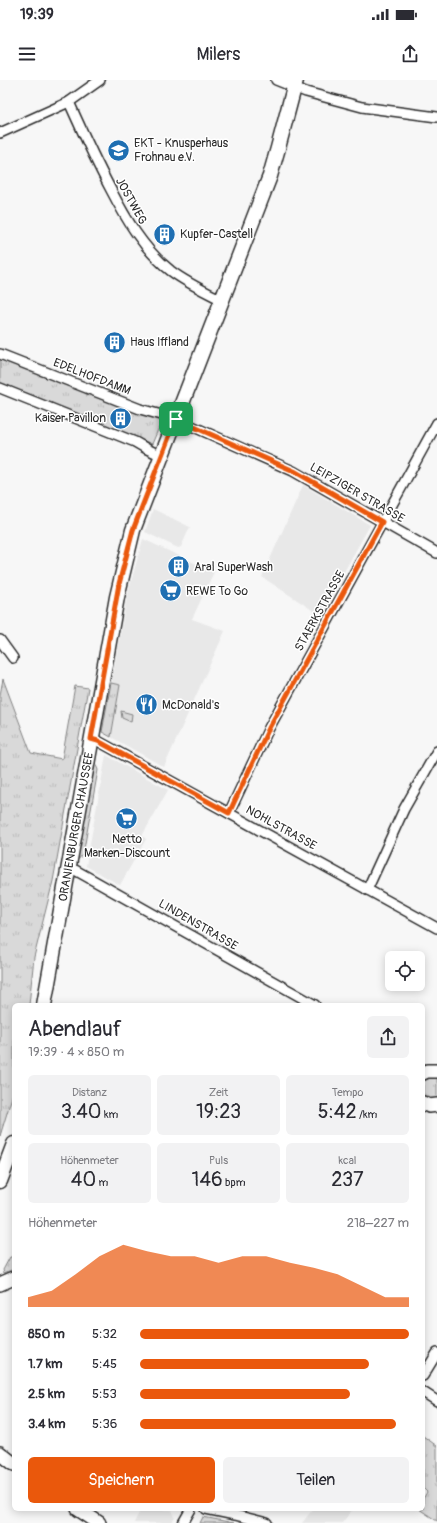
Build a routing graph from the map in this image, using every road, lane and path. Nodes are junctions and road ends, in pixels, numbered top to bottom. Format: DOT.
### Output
graph roads {
  1 [pos="100,80"];
  2 [pos="276,80"];
  3 [pos="295,84"];
  4 [pos="69,102"];
  5 [pos="437,117"];
  6 [pos="0,132"];
  7 [pos="222,300"];
  8 [pos="0,354"];
  9 [pos="0,388"];
  10 [pos="176,419"];
  11 [pos="437,423"];
  12 [pos="162,456"];
  13 [pos="382,522"];
  14 [pos="437,553"];
  15 [pos="0,640"];
  16 [pos="13,658"];
  17 [pos="91,739"];
  18 [pos="437,751"];
  19 [pos="229,813"];
  20 [pos="68,868"];
  21 [pos="367,890"];
  22 [pos="437,928"];
  23 [pos="44,1003"];
  24 [pos="311,1003"];
  25 [pos="12,1149"];
  26 [pos="0,1181"];
  27 [pos="12,1279"];
  28 [pos="0,1284"];
  29 [pos="437,1353"];
  30 [pos="425,1373"];
  31 [pos="425,1393"];
  32 [pos="437,1401"];
  33 [pos="0,1453"];
  34 [pos="12,1462"];
  35 [pos="81,1511"];
  36 [pos="190,1511"];
  37 [pos="218,1511"];
  38 [pos="99,1523"];
  39 [pos="183,1523"];
  40 [pos="267,1523"];
  1 -- 4 [label="street"];
  2 -- 3 [label="street"];
  3 -- 5 [label="street"];
  3 -- 7 [label="main road, ORANIENBURGER CHAUSSEE"];
  4 -- 6 [label="street"];
  4 -- 7 [label="street, JOSTWEG"];
  7 -- 10 [label="main road, ORANIENBURGER CHAUSSEE"];
  8 -- 10 [label="street, EDELHOFDAMM"];
  9 -- 12 [label="street"];
  10 -- 12 [label="main road, ORANIENBURGER CHAUSSEE"];
  10 -- 13 [label="street, LEIPZIGER STRASSE"];
  11 -- 13 [label="street, STAERKSTRASSE"];
  12 -- 17 [label="main road, ORANIENBURGER CHAUSSEE"];
  13 -- 14 [label="street, LEIPZIGER STRASSE"];
  13 -- 19 [label="street, STAERKSTRASSE"];
  15 -- 16 [label="street"];
  17 -- 19 [label="street, NOHLSTRASSE"];
  17 -- 20 [label="main road, ORANIENBURGER CHAUSSEE"];
  18 -- 21 [label="street"];
  19 -- 21 [label="street, NOHLSTRASSE"];
  20 -- 23 [label="main road, ORANIENBURGER CHAUSSEE"];
  20 -- 24 [label="street, LINDENSTRASSE"];
  21 -- 22 [label="street, NOHLSTRASSE"];
  25 -- 26 [label="main road"];
  27 -- 28 [label="street"];
  29 -- 30 [label="street"];
  31 -- 32 [label="street"];
  33 -- 34 [label="street"];
  35 -- 38 [label="street"];
  36 -- 39 [label="street"];
  37 -- 40 [label="street"];
}
